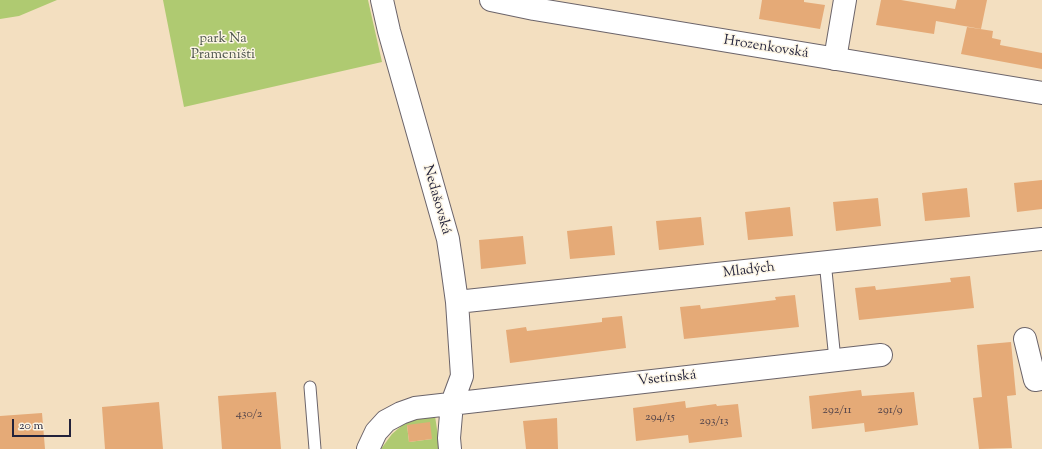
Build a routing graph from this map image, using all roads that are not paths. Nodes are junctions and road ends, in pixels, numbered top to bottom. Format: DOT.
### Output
graph roads {
  1 [pos="382,0"];
  2 [pos="491,0"];
  3 [pos="845,0"];
  4 [pos="835,59"];
  5 [pos="1042,93"];
  6 [pos="1042,239"];
  7 [pos="825,262"];
  8 [pos="457,302"];
  9 [pos="1025,339"];
  10 [pos="881,355"];
  11 [pos="835,360"];
  12 [pos="1042,379"];
  13 [pos="310,387"];
  14 [pos="452,403"];
  15 [pos="315,449"];
  16 [pos="368,449"];
  17 [pos="450,449"];
  1 -- 8 [label="street, Nedašovská"];
  2 -- 4 [label="street, Hrozenkovská"];
  3 -- 4 [label="street"];
  4 -- 5 [label="street, Hrozenkovská"];
  6 -- 7 [label="street, Mladých"];
  7 -- 8 [label="street, Mladých"];
  7 -- 11 [label="lane"];
  8 -- 14 [label="street, Nedašovská"];
  9 -- 12 [label="street"];
  10 -- 11 [label="street, Vsetínská"];
  11 -- 14 [label="street, Vsetínská"];
  13 -- 15 [label="lane"];
  14 -- 16 [label="street"];
  14 -- 17 [label="street, Nedašovská"];
}
